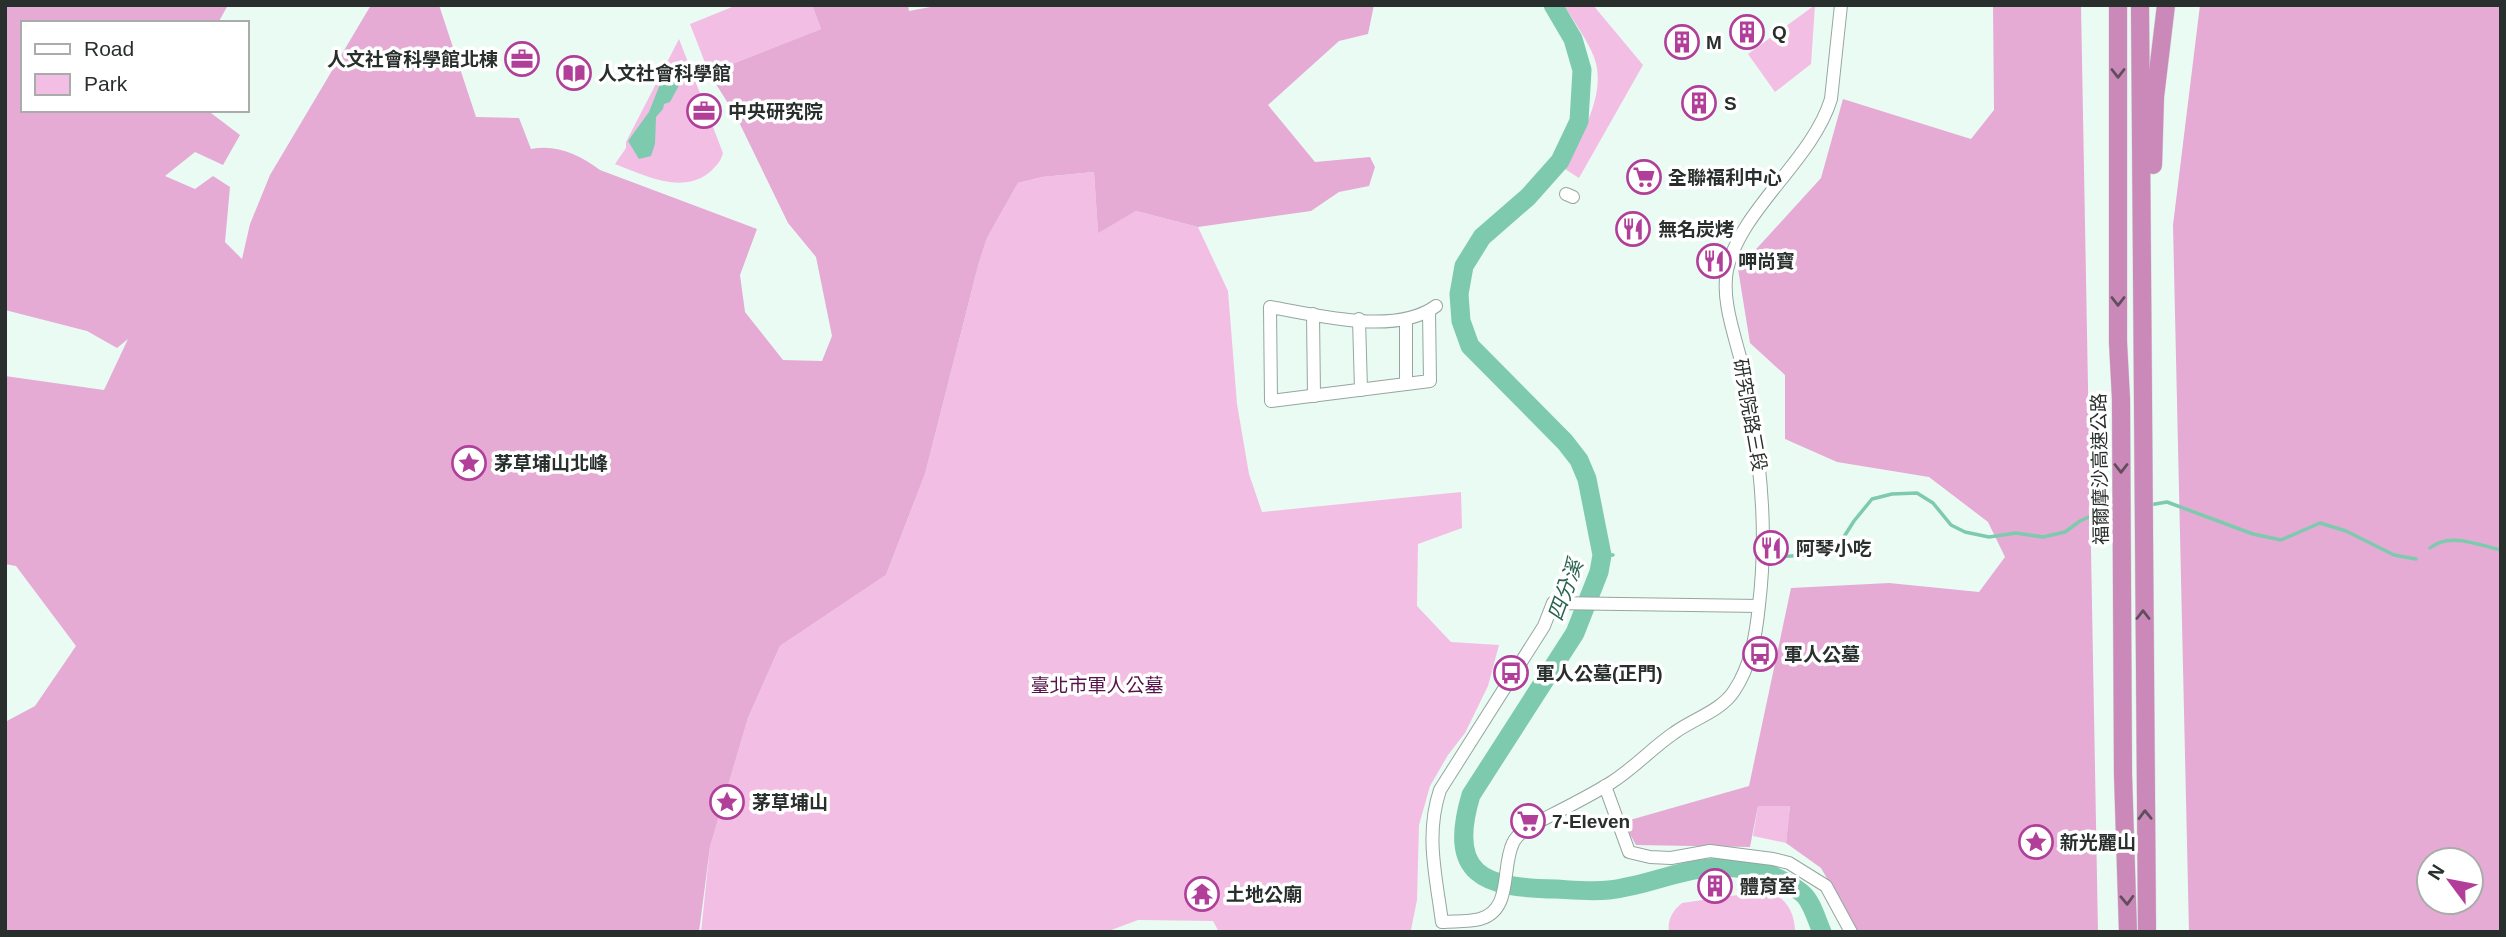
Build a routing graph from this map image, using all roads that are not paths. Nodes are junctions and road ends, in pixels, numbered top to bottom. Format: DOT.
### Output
graph roads {
  1 [pos="1841,5"];
  2 [pos="2118,5"];
  3 [pos="2140,5"];
  4 [pos="2166,5"];
  5 [pos="1313,314"];
  6 [pos="1359,319"];
  7 [pos="1406,320"];
  8 [pos="2143,325"];
  9 [pos="1406,384"];
  10 [pos="1361,390"];
  11 [pos="1314,396"];
  12 [pos="1759,606"];
  13 [pos="1605,786"];
  14 [pos="1851,932"];
  15 [pos="2128,932"];
  16 [pos="2147,932"];
  1 -- 12 [label="street, 研究院路三段"];
  2 -- 15 [label="highway, 福爾摩沙高速公路, one-way"];
  3 -- 8 [label="highway"];
  4 -- 8 [label="highway"];
  5 -- 6 [label="street"];
  5 -- 11 [label="street"];
  5 -- 11 [label="street"];
  6 -- 7 [label="street"];
  6 -- 10 [label="street"];
  7 -- 9 [label="street"];
  7 -- 9 [label="street"];
  16 -- 8 [label="highway, one-way"];
  9 -- 10 [label="street"];
  10 -- 11 [label="street"];
  12 -- 13 [label="street, 研究院路三段"];
  12 -- 13 [label="street, 研究院路三段"];
  13 -- 14 [label="street"];
}
